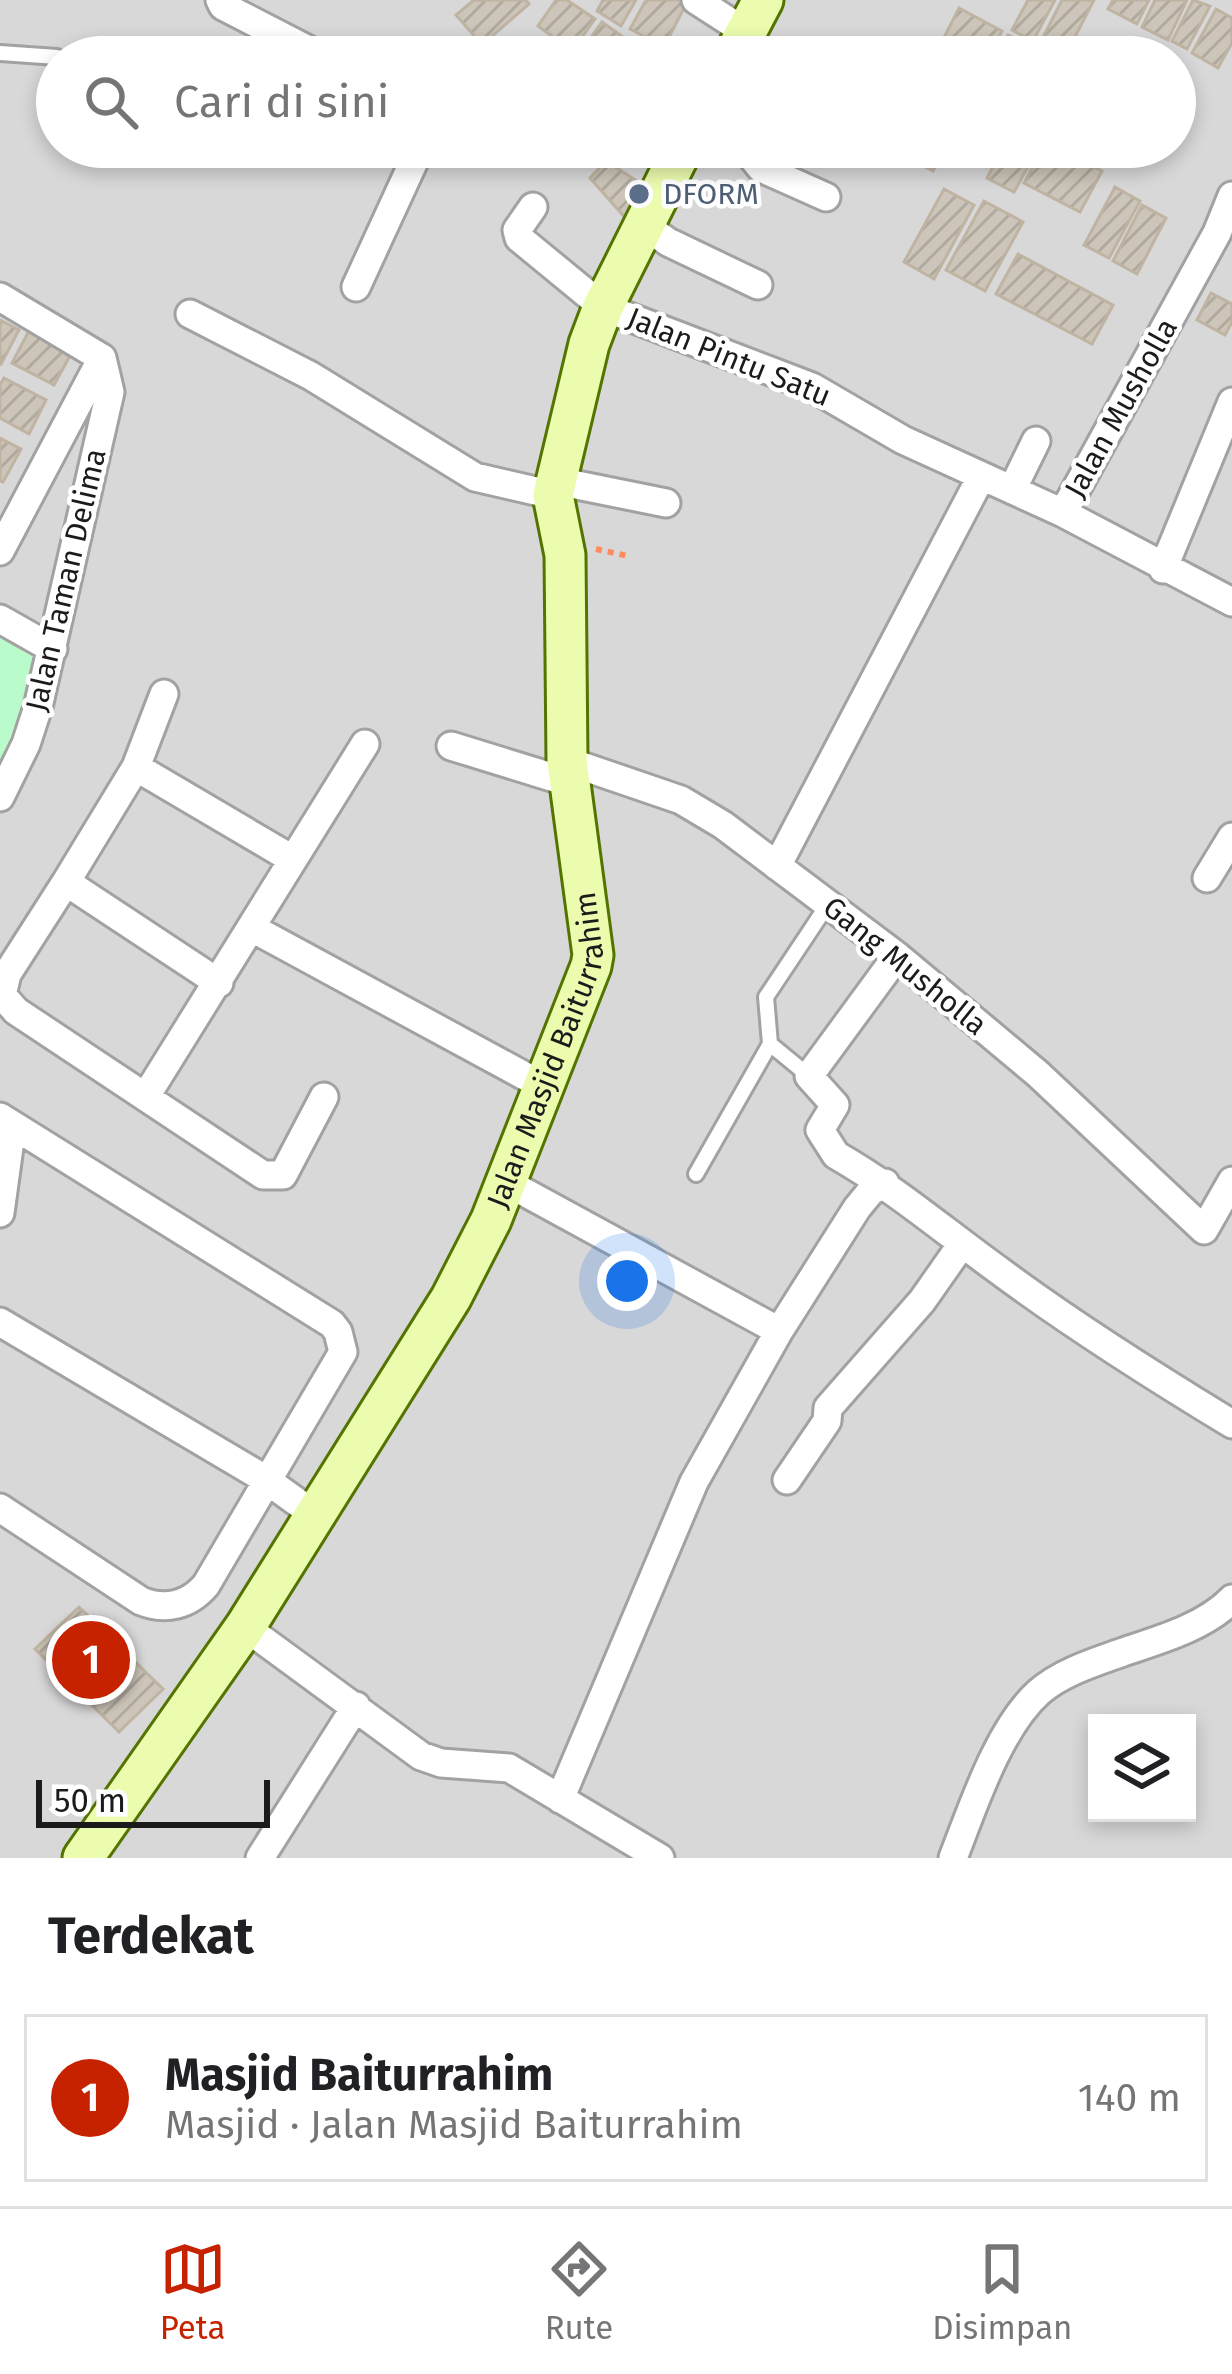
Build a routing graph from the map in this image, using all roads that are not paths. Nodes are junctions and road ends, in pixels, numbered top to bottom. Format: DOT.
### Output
graph roads {
  1 [pos="220,0"];
  2 [pos="696,0"];
  3 [pos="748,30"];
  4 [pos="281,36"];
  5 [pos="0,53"];
  6 [pos="36,56"];
  7 [pos="411,168"];
  8 [pos="671,168"];
  9 [pos="763,168"];
  10 [pos="1232,196"];
  11 [pos="826,197"];
  12 [pos="533,207"];
  13 [pos="644,225"];
  14 [pos="758,286"];
  15 [pos="356,287"];
  16 [pos="0,297"];
  17 [pos="603,307"];
  18 [pos="190,314"];
  19 [pos="102,358"];
  20 [pos="1232,401"];
  21 [pos="1036,441"];
  22 [pos="982,478"];
  23 [pos="555,488"];
  24 [pos="1012,490"];
  25 [pos="666,503"];
  26 [pos="1063,513"];
  27 [pos="0,551"];
  28 [pos="1163,568"];
  29 [pos="1232,602"];
  30 [pos="0,620"];
  31 [pos="53,649"];
  32 [pos="164,694"];
  33 [pos="365,745"];
  34 [pos="451,746"];
  35 [pos="136,767"];
  36 [pos="569,772"];
  37 [pos="0,797"];
  38 [pos="1232,836"];
  39 [pos="292,859"];
  40 [pos="777,866"];
  41 [pos="1207,878"];
  42 [pos="66,882"];
  43 [pos="828,904"];
  44 [pos="252,928"];
  45 [pos="897,956"];
  46 [pos="219,983"];
  47 [pos="770,1044"];
  48 [pos="809,1076"];
  49 [pos="545,1087"];
  50 [pos="146,1096"];
  51 [pos="324,1097"];
  52 [pos="6,1121"];
  53 [pos="696,1174"];
  54 [pos="1232,1181"];
  55 [pos="506,1182"];
  56 [pos="885,1183"];
  57 [pos="0,1213"];
  58 [pos="962,1244"];
  59 [pos="0,1322"];
  60 [pos="779,1331"];
  61 [pos="1232,1424"];
  62 [pos="266,1479"];
  63 [pos="787,1480"];
  64 [pos="0,1508"];
  65 [pos="315,1515"];
  66 [pos="1232,1599"];
  67 [pos="245,1628"];
  68 [pos="356,1706"];
  69 [pos="560,1798"];
  70 [pos="83,1858"];
  71 [pos="260,1858"];
  72 [pos="659,1858"];
  73 [pos="953,1858"];
  1 -- 4 [label="street"];
  2 -- 3 [label="street"];
  5 -- 6 [label="lane"];
  7 -- 15 [label="street"];
  8 -- 13 [label="street, Jalan Masjid Baiturrahim"];
  9 -- 11 [label="street"];
  10 -- 26 [label="street, Jalan Musholla"];
  12 -- 17 [label="street, Jalan Pintu Satu"];
  13 -- 14 [label="street"];
  13 -- 17 [label="street, Jalan Masjid Baiturrahim"];
  16 -- 19 [label="street"];
  17 -- 22 [label="street, Jalan Pintu Satu"];
  17 -- 23 [label="street, Jalan Masjid Baiturrahim"];
  18 -- 23 [label="street"];
  19 -- 27 [label="street"];
  19 -- 31 [label="street, Jalan Taman Delima"];
  20 -- 28 [label="street"];
  21 -- 24 [label="street"];
  22 -- 24 [label="street, Jalan Pintu Satu"];
  22 -- 40 [label="street"];
  23 -- 25 [label="street"];
  23 -- 36 [label="street, Jalan Masjid Baiturrahim"];
  24 -- 26 [label="street, Jalan Pintu Satu"];
  26 -- 28 [label="street, Jalan Musholla"];
  28 -- 29 [label="street, Jalan Musholla"];
  30 -- 31 [label="street"];
  31 -- 37 [label="street, Jalan Taman Delima"];
  32 -- 35 [label="street"];
  33 -- 39 [label="street"];
  34 -- 36 [label="street, Gang Musholla"];
  35 -- 39 [label="street"];
  35 -- 42 [label="street"];
  36 -- 40 [label="street, Gang Musholla"];
  36 -- 49 [label="street, Jalan Masjid Baiturrahim"];
  38 -- 41 [label="street"];
  39 -- 44 [label="street"];
  40 -- 43 [label="street, Gang Musholla"];
  42 -- 46 [label="street"];
  42 -- 50 [label="street"];
  43 -- 45 [label="street, Gang Musholla"];
  43 -- 47 [label="lane"];
  44 -- 46 [label="street"];
  44 -- 49 [label="street"];
  45 -- 48 [label="street"];
  45 -- 54 [label="street, Gang Musholla"];
  46 -- 50 [label="street"];
  47 -- 48 [label="lane"];
  47 -- 53 [label="lane"];
  48 -- 56 [label="street"];
  49 -- 55 [label="street, Jalan Masjid Baiturrahim"];
  50 -- 51 [label="street"];
  52 -- 57 [label="street"];
  52 -- 62 [label="street"];
  55 -- 60 [label="street"];
  55 -- 65 [label="street, Jalan Masjid Baiturrahim"];
  56 -- 58 [label="street"];
  56 -- 60 [label="street"];
  58 -- 61 [label="street"];
  58 -- 63 [label="street"];
  59 -- 62 [label="street"];
  60 -- 69 [label="street"];
  62 -- 64 [label="street"];
  62 -- 65 [label="street"];
  65 -- 67 [label="street, Jalan Masjid Baiturrahim"];
  66 -- 73 [label="street"];
  67 -- 68 [label="street"];
  67 -- 70 [label="street, Jalan Masjid Baiturrahim"];
  68 -- 69 [label="street"];
  68 -- 71 [label="street"];
  69 -- 72 [label="street"];
}
